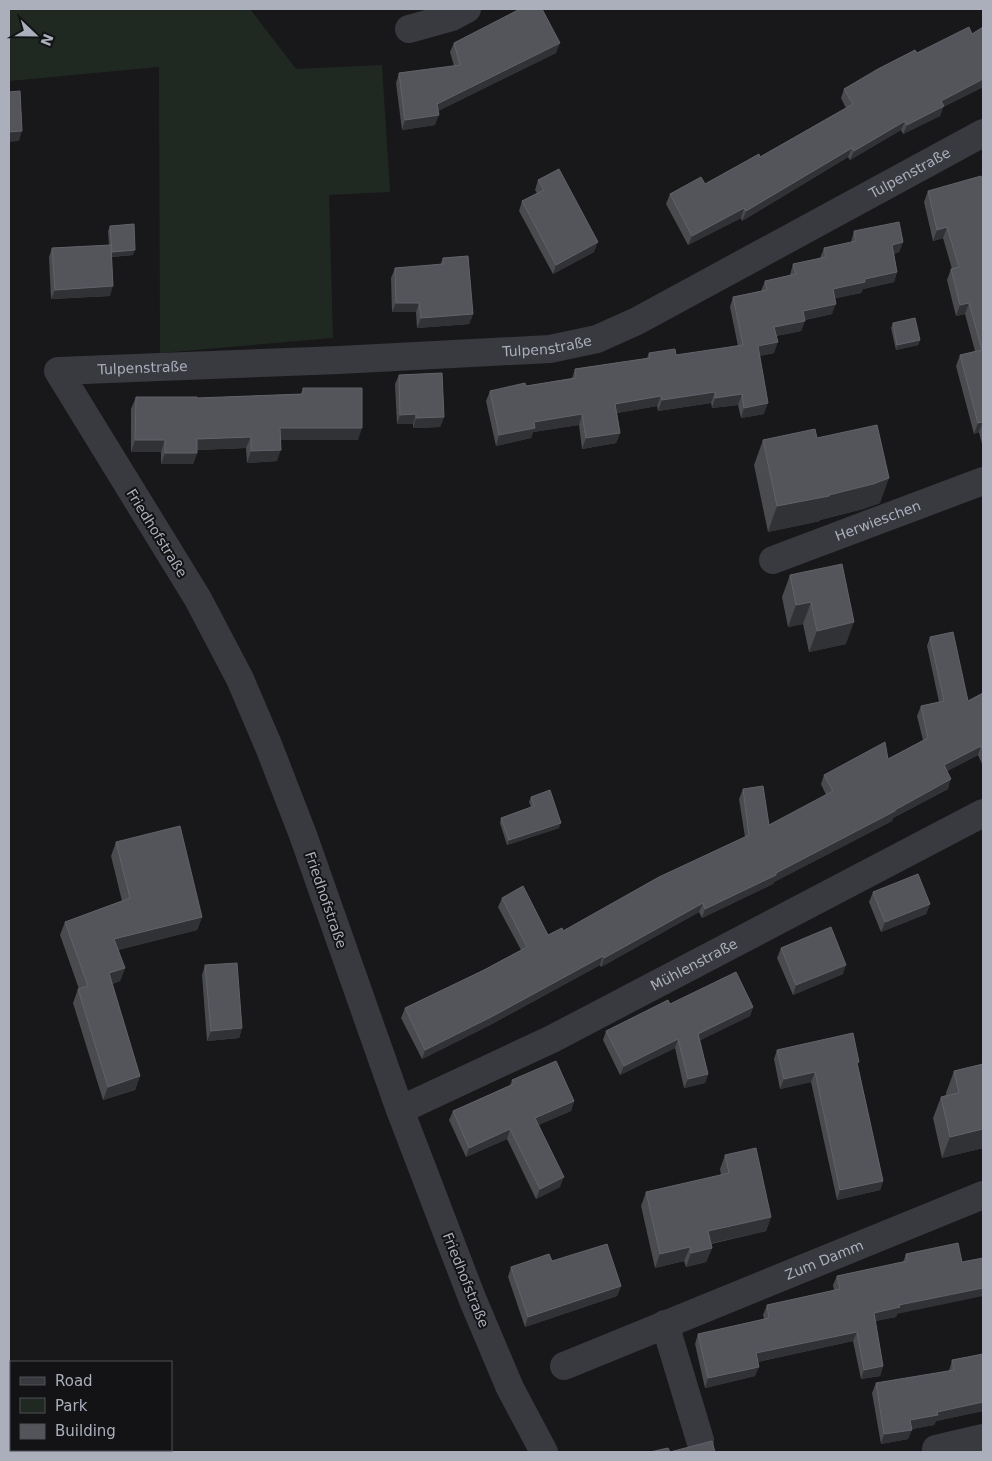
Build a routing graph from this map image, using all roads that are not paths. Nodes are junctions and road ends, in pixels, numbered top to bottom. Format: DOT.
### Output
graph roads {
  1 [pos="467,9"];
  2 [pos="409,29"];
  3 [pos="983,132"];
  4 [pos="58,371"];
  5 [pos="983,481"];
  6 [pos="773,560"];
  7 [pos="983,813"];
  8 [pos="400,1110"];
  9 [pos="983,1194"];
  10 [pos="665,1324"];
  11 [pos="564,1366"];
  12 [pos="700,1440"];
  13 [pos="544,1452"];
  1 -- 2 [label="street"];
  3 -- 4 [label="street, Tulpenstraße"];
  4 -- 8 [label="street, Friedhofstraße"];
  5 -- 6 [label="street, Herwieschen"];
  7 -- 8 [label="street, Mühlenstraße"];
  8 -- 13 [label="street, Friedhofstraße"];
  9 -- 10 [label="street, Zum Damm"];
  10 -- 11 [label="street, Zum Damm"];
  10 -- 12 [label="street"];
}
